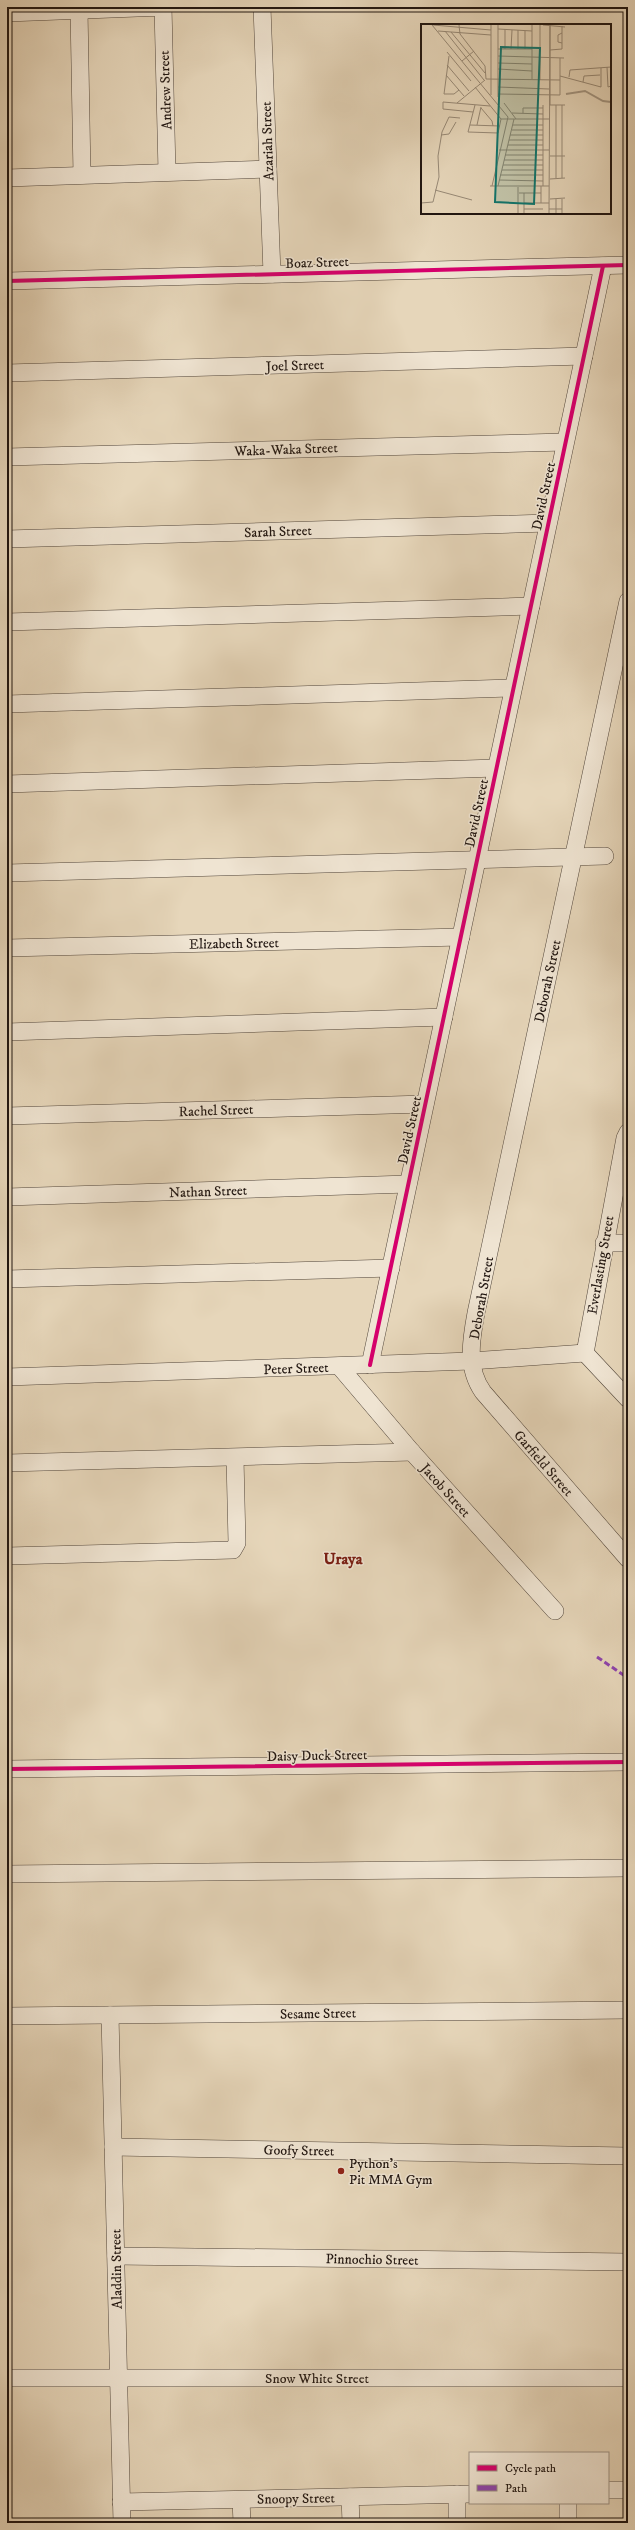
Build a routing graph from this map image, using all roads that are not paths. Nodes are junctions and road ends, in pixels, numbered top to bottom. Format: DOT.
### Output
graph roads {
  1 [pos="163,7"];
  2 [pos="262,7"];
  3 [pos="79,10"];
  4 [pos="7,13"];
  5 [pos="268,169"];
  6 [pos="167,172"];
  7 [pos="82,175"];
  8 [pos="7,178"];
  9 [pos="628,265"];
  10 [pos="603,266"];
  11 [pos="272,274"];
  12 [pos="7,281"];
  13 [pos="584,356"];
  14 [pos="7,374"];
  15 [pos="565,442"];
  16 [pos="7,457"];
  17 [pos="548,523"];
  18 [pos="7,539"];
  19 [pos="628,601"];
  20 [pos="530,606"];
  21 [pos="7,622"];
  22 [pos="513,688"];
  23 [pos="7,704"];
  24 [pos="496,768"];
  25 [pos="7,784"];
  26 [pos="605,856"];
  27 [pos="574,857"];
  28 [pos="477,859"];
  29 [pos="7,873"];
  30 [pos="460,937"];
  31 [pos="7,948"];
  32 [pos="444,1016"];
  33 [pos="7,1032"];
  34 [pos="425,1104"];
  35 [pos="7,1116"];
  36 [pos="628,1132"];
  37 [pos="408,1184"];
  38 [pos="7,1197"];
  39 [pos="604,1242"];
  40 [pos="628,1243"];
  41 [pos="391,1268"];
  42 [pos="7,1279"];
  43 [pos="585,1352"];
  44 [pos="471,1361"];
  45 [pos="370,1365"];
  46 [pos="339,1366"];
  47 [pos="7,1377"];
  48 [pos="628,1399"];
  49 [pos="412,1452"];
  50 [pos="235,1458"];
  51 [pos="7,1463"];
  52 [pos="7,1556"];
  53 [pos="628,1559"];
  54 [pos="555,1611"];
  55 [pos="628,1762"];
  56 [pos="7,1769"];
  57 [pos="628,1868"];
  58 [pos="7,1874"];
  59 [pos="628,2010"];
  60 [pos="110,2015"];
  61 [pos="7,2016"];
  62 [pos="113,2147"];
  63 [pos="628,2156"];
  64 [pos="116,2256"];
  65 [pos="628,2262"];
  66 [pos="7,2378"];
  67 [pos="119,2378"];
  68 [pos="628,2378"];
  69 [pos="609,2490"];
  70 [pos="628,2490"];
  71 [pos="463,2494"];
  72 [pos="350,2497"];
  73 [pos="241,2500"];
  74 [pos="121,2502"];
  75 [pos="568,2504"];
  76 [pos="122,2523"];
  77 [pos="242,2523"];
  78 [pos="351,2523"];
  79 [pos="457,2523"];
  80 [pos="568,2523"];
  1 -- 3 [label="street"];
  1 -- 6 [label="street, Andrew Street"];
  2 -- 5 [label="street, Azariah Street"];
  3 -- 4 [label="street"];
  3 -- 7 [label="street"];
  5 -- 6 [label="street"];
  5 -- 11 [label="street, Azariah Street"];
  6 -- 7 [label="street"];
  7 -- 8 [label="street"];
  9 -- 10 [label="street, Boaz Street"];
  10 -- 11 [label="street, Boaz Street"];
  10 -- 13 [label="street, David Street"];
  11 -- 12 [label="street, Boaz Street"];
  13 -- 14 [label="street, Joel Street"];
  13 -- 15 [label="street, David Street"];
  15 -- 16 [label="street, Waka-Waka Street"];
  15 -- 17 [label="street, David Street"];
  17 -- 18 [label="street, Sarah Street"];
  17 -- 20 [label="street, David Street"];
  19 -- 27 [label="street, Deborah Street"];
  20 -- 21 [label="street"];
  20 -- 22 [label="street, David Street"];
  22 -- 23 [label="street"];
  22 -- 24 [label="street, David Street"];
  24 -- 25 [label="street"];
  24 -- 28 [label="street, David Street"];
  26 -- 27 [label="street"];
  27 -- 28 [label="street"];
  27 -- 44 [label="street, Deborah Street"];
  28 -- 29 [label="street"];
  28 -- 30 [label="street, David Street"];
  30 -- 31 [label="street, Elizabeth Street"];
  30 -- 32 [label="street, David Street"];
  32 -- 33 [label="street"];
  32 -- 34 [label="street, David Street"];
  34 -- 35 [label="street, Rachel Street"];
  34 -- 37 [label="street, David Street"];
  36 -- 39 [label="street, Everlasting Street"];
  37 -- 38 [label="street, Nathan Street"];
  37 -- 41 [label="street, David Street"];
  39 -- 40 [label="street"];
  39 -- 43 [label="street, Everlasting Street"];
  41 -- 42 [label="street"];
  41 -- 45 [label="street, David Street"];
  43 -- 44 [label="street, Peter Street"];
  43 -- 48 [label="street"];
  44 -- 45 [label="street, Peter Street"];
  44 -- 53 [label="street, Garfield Street"];
  45 -- 46 [label="street, Peter Street"];
  46 -- 47 [label="street, Peter Street"];
  46 -- 49 [label="street, Jacob Street"];
  49 -- 50 [label="street"];
  49 -- 54 [label="street, Jacob Street"];
  50 -- 51 [label="street"];
  50 -- 52 [label="street"];
  55 -- 56 [label="street, Daisy Duck Street"];
  57 -- 58 [label="street"];
  59 -- 60 [label="street, Sesame Street"];
  60 -- 61 [label="street, Sesame Street"];
  60 -- 62 [label="street, Aladdin Street"];
  62 -- 63 [label="street, Goofy Street"];
  62 -- 64 [label="street, Aladdin Street"];
  64 -- 65 [label="street, Pinnochio Street"];
  64 -- 67 [label="street, Aladdin Street"];
  66 -- 67 [label="street, Snow White Street"];
  67 -- 68 [label="street, Snow White Street"];
  67 -- 74 [label="street, Aladdin Street"];
  69 -- 70 [label="street"];
  71 -- 72 [label="street, Snoopy Street"];
  71 -- 79 [label="street"];
  72 -- 73 [label="street, Snoopy Street"];
  72 -- 78 [label="street"];
  73 -- 74 [label="street, Snoopy Street"];
  73 -- 77 [label="street"];
  74 -- 76 [label="street, Aladdin Street"];
  75 -- 80 [label="street"];
}
